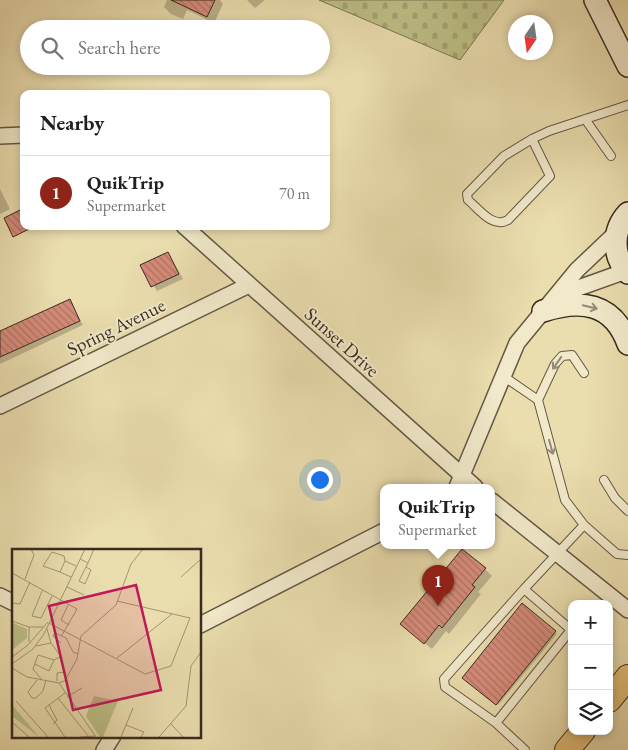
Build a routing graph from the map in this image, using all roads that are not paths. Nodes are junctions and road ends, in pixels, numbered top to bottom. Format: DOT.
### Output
graph roads {
  1 [pos="596,0"];
  2 [pos="628,66"];
  3 [pos="628,105"];
  4 [pos="584,120"];
  5 [pos="20,135"];
  6 [pos="0,136"];
  7 [pos="532,139"];
  8 [pos="611,156"];
  9 [pos="628,213"];
  10 [pos="188,230"];
  11 [pos="616,232"];
  12 [pos="627,272"];
  13 [pos="249,285"];
  14 [pos="549,304"];
  15 [pos="628,344"];
  16 [pos="584,373"];
  17 [pos="503,376"];
  18 [pos="538,400"];
  19 [pos="0,406"];
  20 [pos="604,480"];
  21 [pos="460,482"];
  22 [pos="495,502"];
  23 [pos="628,510"];
  24 [pos="584,525"];
  25 [pos="380,533"];
  26 [pos="559,553"];
  27 [pos="628,555"];
  28 [pos="524,589"];
  29 [pos="0,596"];
  30 [pos="12,602"];
  31 [pos="628,610"];
  32 [pos="201,624"];
  33 [pos="628,677"];
  34 [pos="613,695"];
  35 [pos="496,723"];
  36 [pos="580,735"];
  37 [pos="112,738"];
  38 [pos="104,750"];
  39 [pos="525,750"];
  40 [pos="567,750"];
  1 -- 2 [label="street"];
  3 -- 4 [label="lane"];
  4 -- 7 [label="lane"];
  4 -- 8 [label="lane"];
  5 -- 6 [label="street"];
  7 -- 7 [label="lane"];
  9 -- 11 [label="street"];
  10 -- 13 [label="street, Sunset Drive"];
  11 -- 12 [label="street"];
  11 -- 14 [label="street"];
  12 -- 14 [label="street"];
  13 -- 19 [label="street, Spring Avenue"];
  13 -- 21 [label="street, Sunset Drive"];
  14 -- 15 [label="street, one-way"];
  14 -- 17 [label="street"];
  16 -- 18 [label="lane, one-way"];
  17 -- 18 [label="lane"];
  17 -- 21 [label="street"];
  18 -- 24 [label="lane, one-way"];
  20 -- 23 [label="lane"];
  22 -- 26 [label="street"];
  24 -- 26 [label="lane"];
  24 -- 27 [label="lane"];
  25 -- 32 [label="street"];
  26 -- 28 [label="lane"];
  26 -- 31 [label="street"];
  28 -- 35 [label="lane"];
  28 -- 35 [label="lane"];
  29 -- 30 [label="street"];
  33 -- 34 [label="main road"];
  35 -- 39 [label="lane"];
  36 -- 40 [label="main road"];
  37 -- 38 [label="street"];
}
